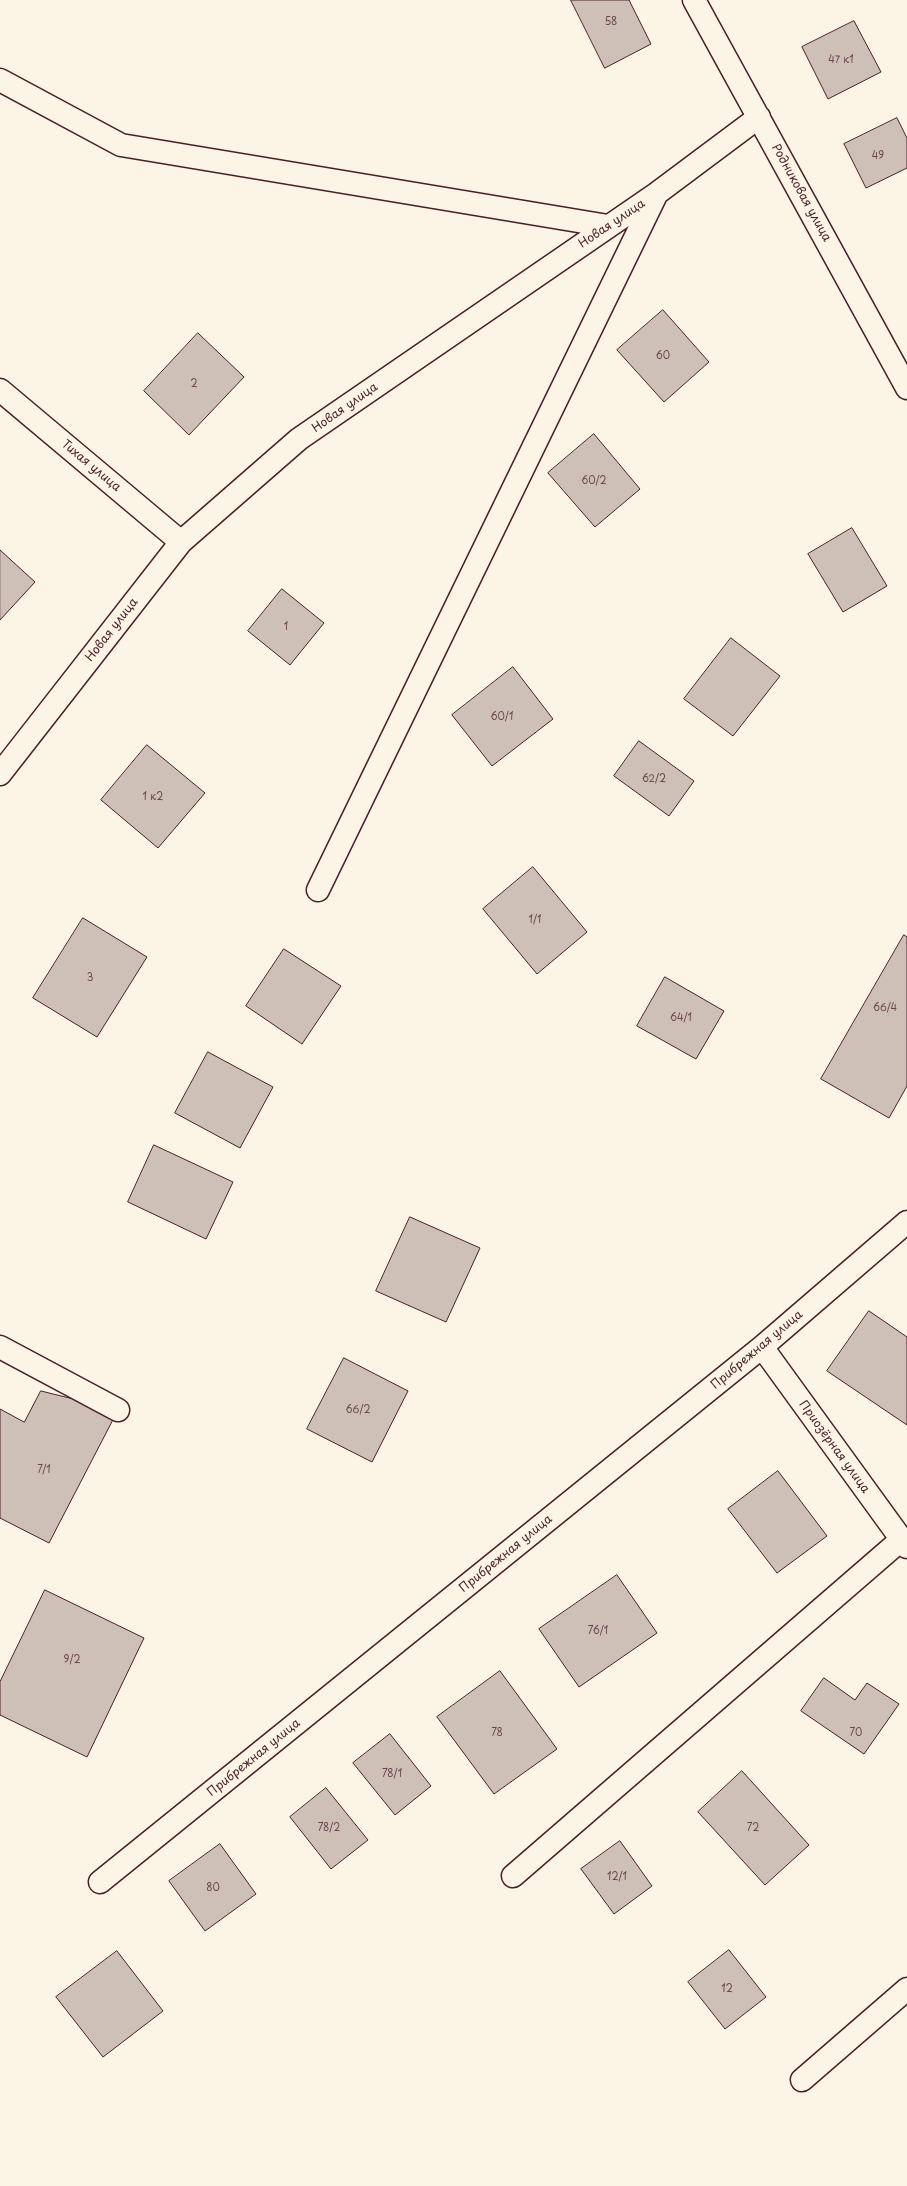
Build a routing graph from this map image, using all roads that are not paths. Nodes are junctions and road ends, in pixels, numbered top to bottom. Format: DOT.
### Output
graph roads {
  1 [pos="694,0"];
  2 [pos="0,80"];
  3 [pos="759,117"];
  4 [pos="656,194"];
  5 [pos="608,226"];
  6 [pos="907,388"];
  7 [pos="0,390"];
  8 [pos="181,542"];
  9 [pos="0,774"];
  10 [pos="318,890"];
  11 [pos="907,1222"];
  12 [pos="0,1346"];
  13 [pos="762,1348"];
  14 [pos="118,1410"];
  15 [pos="904,1543"];
  16 [pos="513,1876"];
  17 [pos="100,1882"];
  18 [pos="907,1989"];
  19 [pos="802,2080"];
  1 -- 3 [label="street, Родниковая улица"];
  2 -- 5 [label="street"];
  3 -- 4 [label="street, Новая улица"];
  3 -- 6 [label="street, Родниковая улица"];
  4 -- 5 [label="street, Новая улица"];
  4 -- 10 [label="street"];
  5 -- 8 [label="street, Новая улица"];
  7 -- 8 [label="street, Тихая улица"];
  8 -- 9 [label="street, Новая улица"];
  11 -- 13 [label="street, Прибрежная улица"];
  12 -- 14 [label="street"];
  13 -- 15 [label="street, Приозёрная улица"];
  13 -- 17 [label="street, Прибрежная улица"];
  15 -- 16 [label="street"];
  18 -- 19 [label="street"];
}
